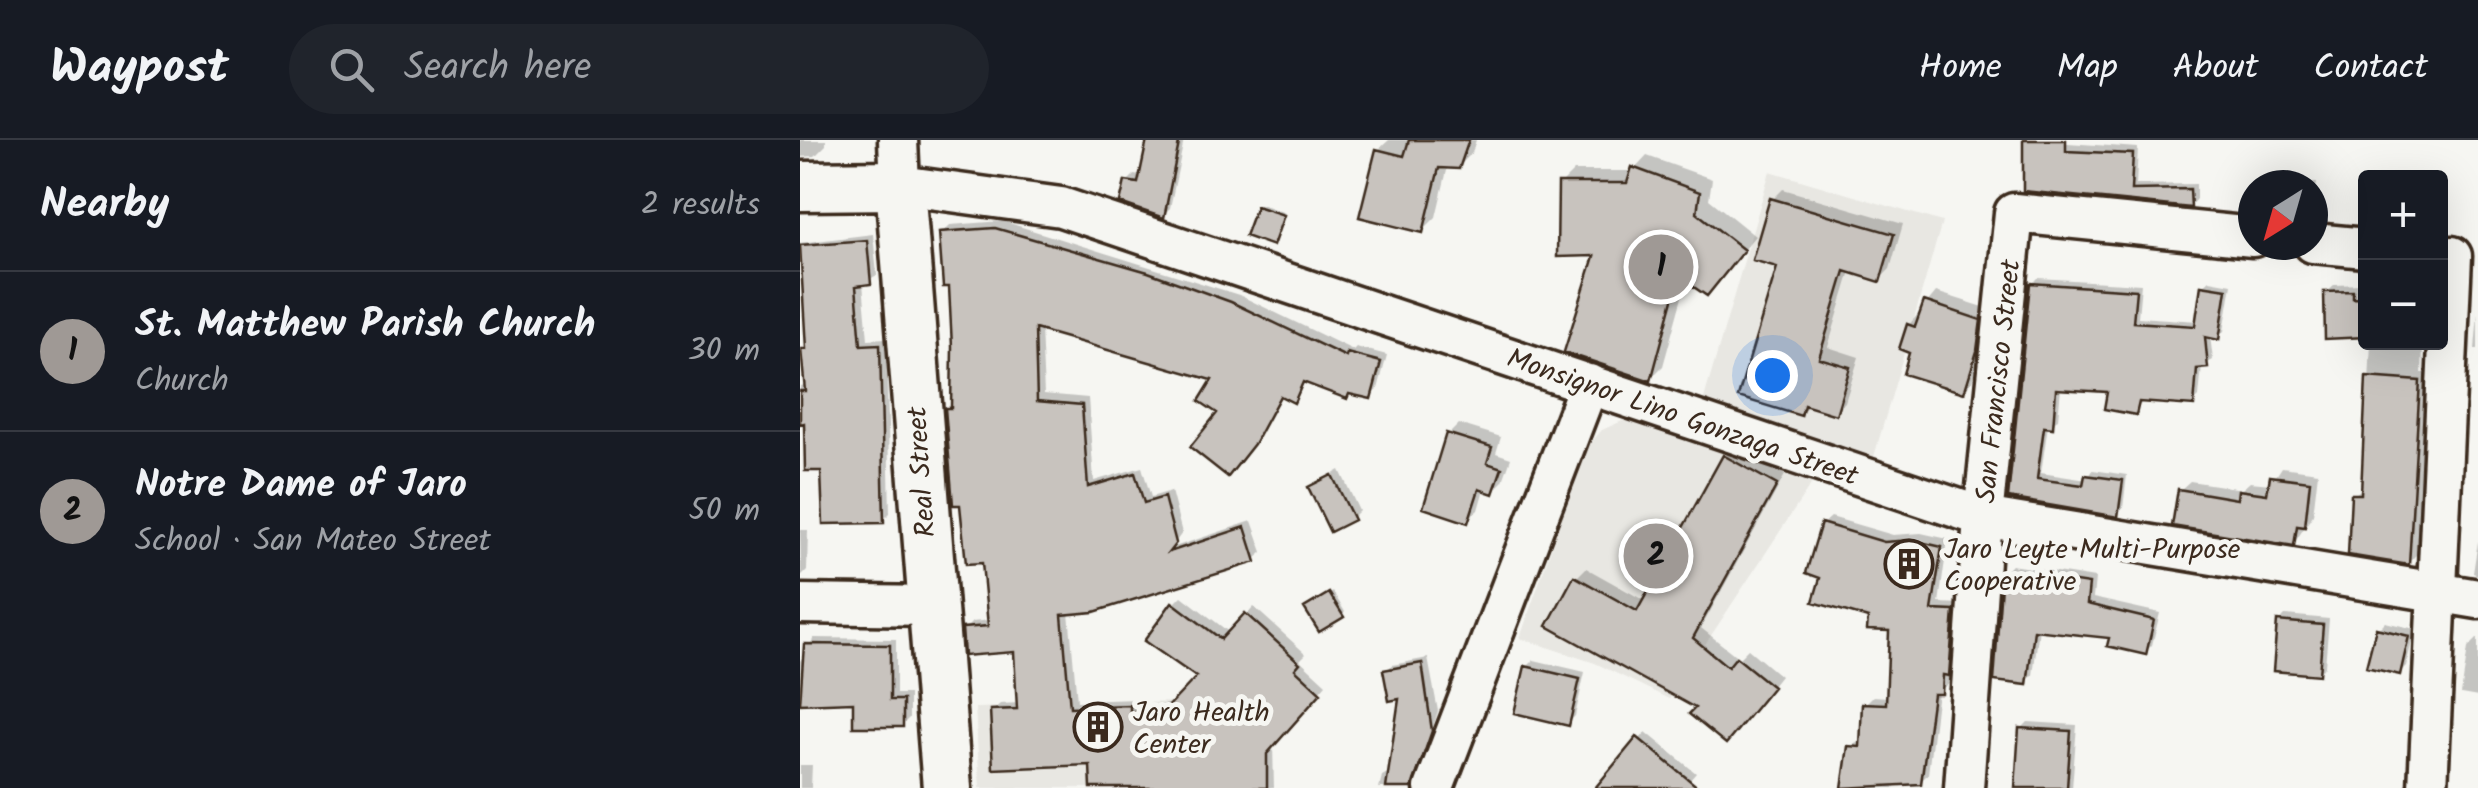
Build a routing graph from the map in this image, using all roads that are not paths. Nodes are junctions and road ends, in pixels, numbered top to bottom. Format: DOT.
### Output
graph roads {
  1 [pos="889,171"];
  2 [pos="800,186"];
  3 [pos="2238,235"];
  4 [pos="2328,244"];
  5 [pos="2358,247"];
  6 [pos="2457,257"];
  7 [pos="1589,384"];
  8 [pos="1983,516"];
  9 [pos="2434,590"];
  10 [pos="2478,598"];
  11 [pos="800,604"];
  12 [pos="930,606"];
  13 [pos="947,788"];
  14 [pos="1434,788"];
  15 [pos="1964,788"];
  16 [pos="2428,788"];
  1 -- 2 [label="main road"];
  1 -- 7 [label="street, Monsignor Lino Gonzaga Street"];
  1 -- 12 [label="main road, Real Street"];
  3 -- 8 [label="street, San Francisco Street"];
  4 -- 5 [label="street"];
  6 -- 9 [label="street"];
  7 -- 8 [label="street, Monsignor Lino Gonzaga Street"];
  7 -- 14 [label="street"];
  8 -- 9 [label="street, Monsignor Lino Gonzaga Street"];
  8 -- 15 [label="street, San Francisco Street"];
  9 -- 10 [label="street, Monsignor Lino Gonzaga Street"];
  9 -- 16 [label="street"];
  11 -- 12 [label="street"];
  12 -- 13 [label="main road, Real Street"];
}
